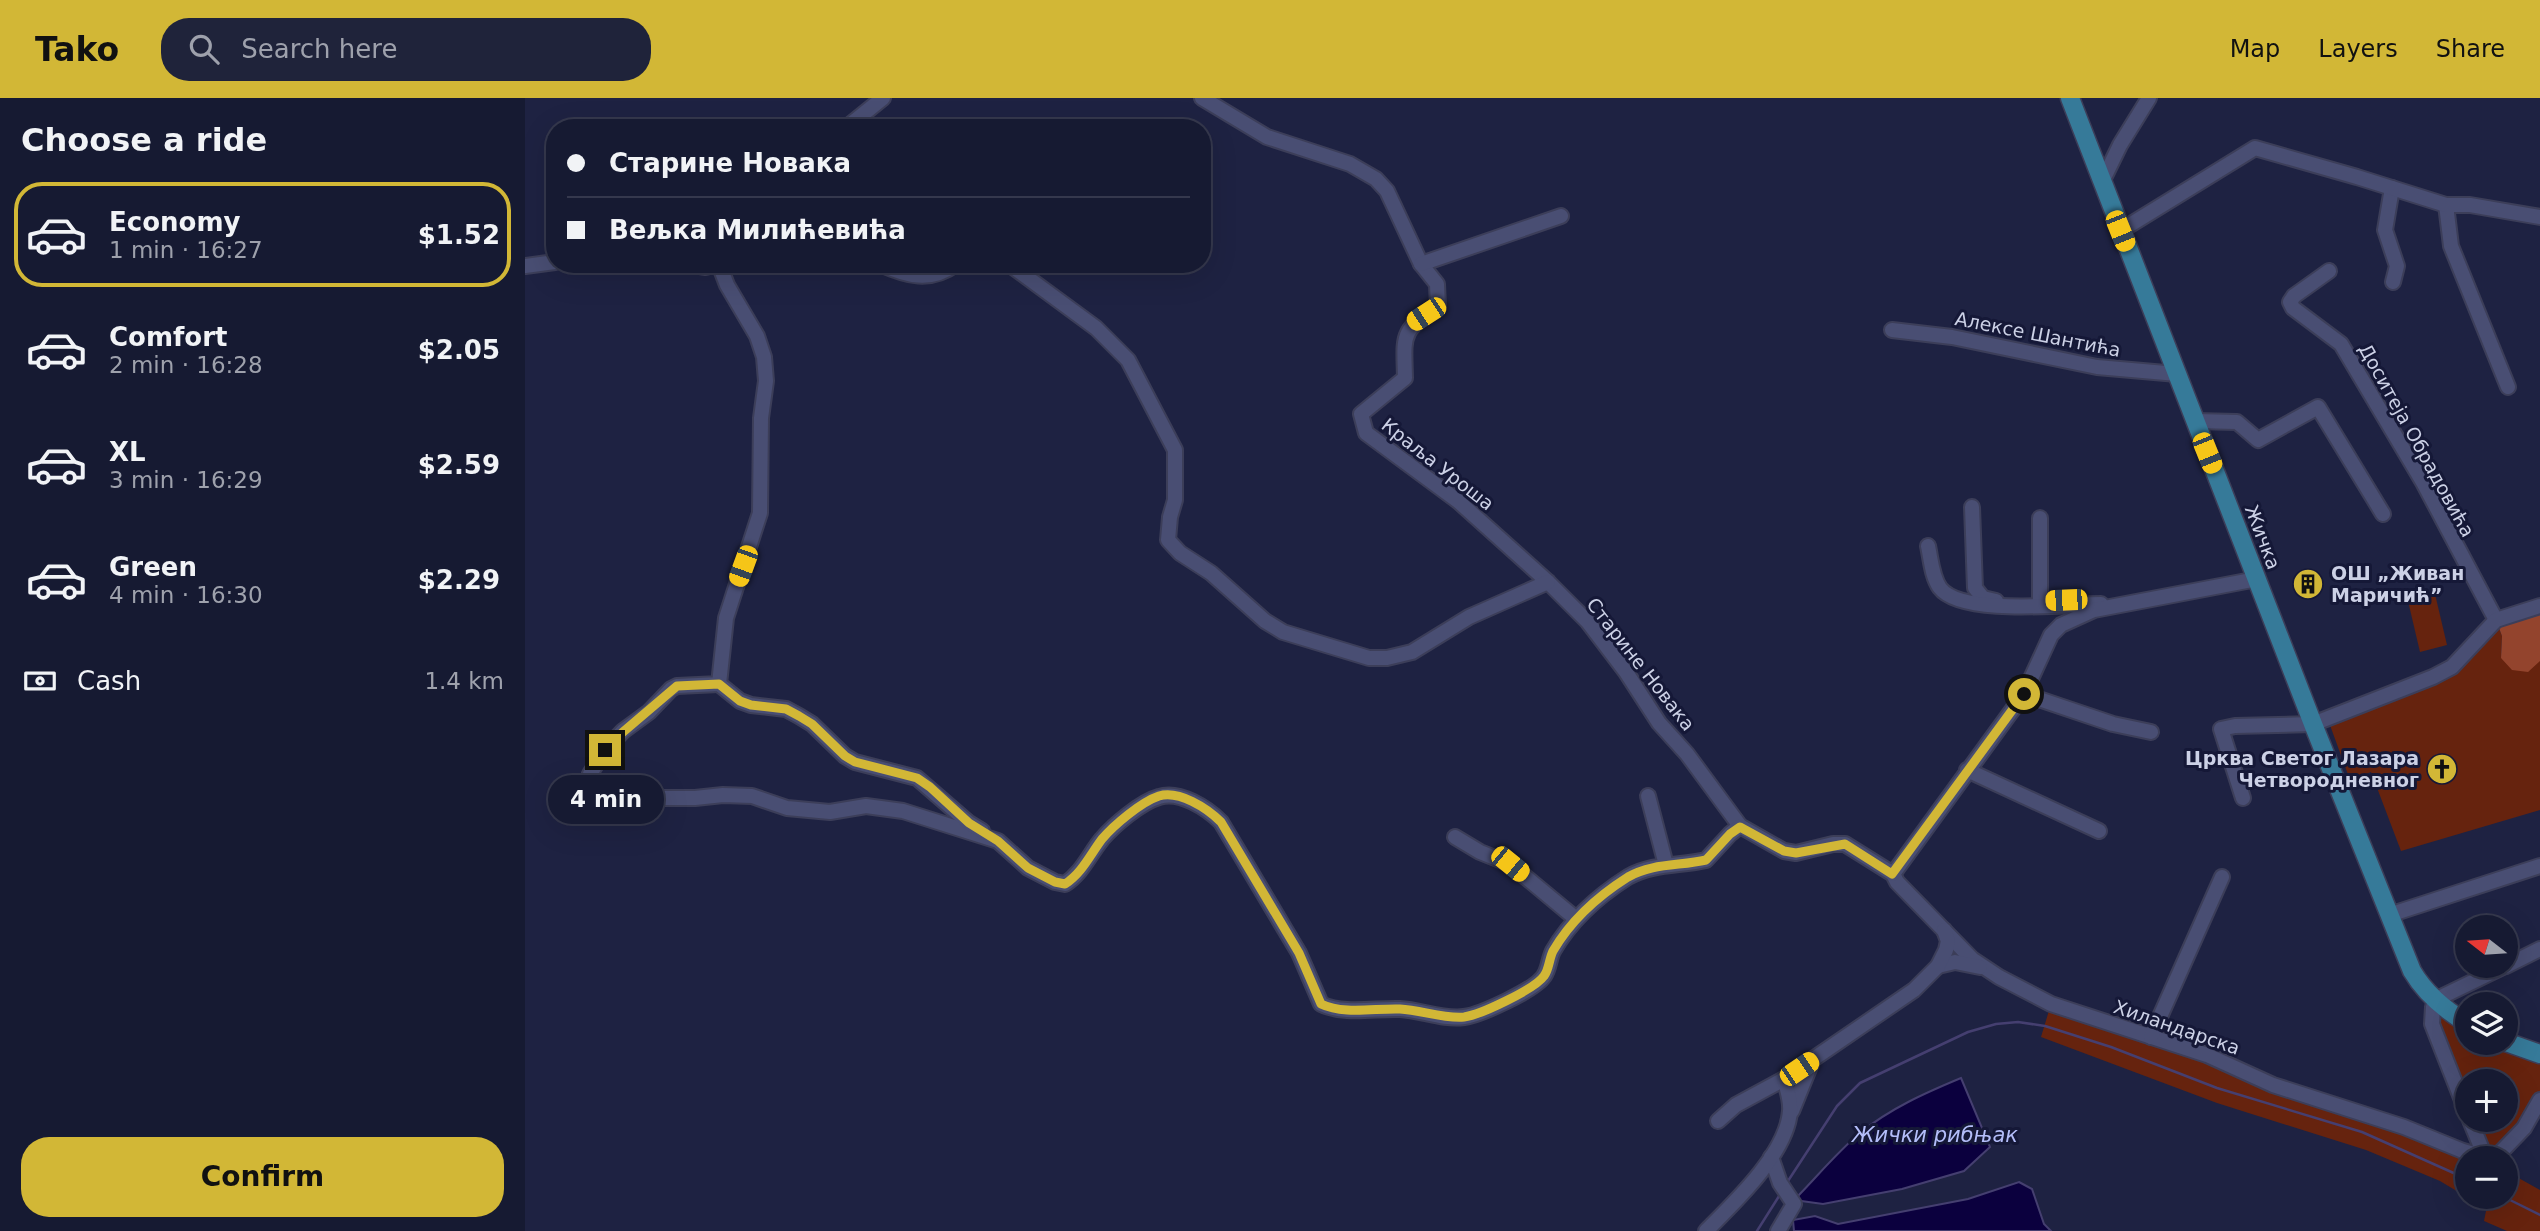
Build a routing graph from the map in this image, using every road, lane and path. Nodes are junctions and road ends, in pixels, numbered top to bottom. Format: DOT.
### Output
graph roads {
  1 [pos="883,98"];
  2 [pos="1202,98"];
  3 [pos="2070,98"];
  4 [pos="2149,98"];
  5 [pos="857,119"];
  6 [pos="2102,182"];
  7 [pos="2392,188"];
  8 [pos="2446,205"];
  9 [pos="1562,216"];
  10 [pos="2540,217"];
  11 [pos="2120,231"];
  12 [pos="546,263"];
  13 [pos="1420,264"];
  14 [pos="525,266"];
  15 [pos="2329,271"];
  16 [pos="722,273"];
  17 [pos="901,273"];
  18 [pos="939,273"];
  19 [pos="1021,273"];
  20 [pos="2393,282"];
  21 [pos="1892,330"];
  22 [pos="2177,374"];
  23 [pos="2508,387"];
  24 [pos="2195,421"];
  25 [pos="1972,507"];
  26 [pos="2383,514"];
  27 [pos="2040,518"];
  28 [pos="1928,546"];
  29 [pos="2256,579"];
  30 [pos="1548,582"];
  31 [pos="2040,601"];
  32 [pos="2072,604"];
  33 [pos="2119,604"];
  34 [pos="2540,606"];
  35 [pos="2496,620"];
  36 [pos="719,684"];
  37 [pos="2024,694"];
  38 [pos="2313,724"];
  39 [pos="2151,732"];
  40 [pos="1967,770"];
  41 [pos="1648,796"];
  42 [pos="2243,798"];
  43 [pos="1740,827"];
  44 [pos="2099,831"];
  45 [pos="1455,837"];
  46 [pos="998,841"];
  47 [pos="1666,864"];
  48 [pos="2540,866"];
  49 [pos="1892,874"];
  50 [pos="2222,877"];
  51 [pos="2389,915"];
  52 [pos="1575,918"];
  53 [pos="1944,930"];
  54 [pos="2540,949"];
  55 [pos="2518,960"];
  56 [pos="1938,966"];
  57 [pos="1984,968"];
  58 [pos="2473,978"];
  59 [pos="2430,994"];
  60 [pos="2455,1014"];
  61 [pos="2151,1037"];
  62 [pos="2518,1046"];
  63 [pos="2540,1054"];
  64 [pos="1813,1059"];
  65 [pos="1784,1079"];
  66 [pos="2455,1082"];
  67 [pos="2540,1100"];
  68 [pos="1789,1119"];
  69 [pos="1718,1121"];
  70 [pos="2507,1146"];
  71 [pos="2455,1148"];
  72 [pos="1771,1157"];
  73 [pos="1706,1231"];
  74 [pos="1778,1231"];
  1 -- 5 [label="street"];
  2 -- 13 [label="street, Краља Уроша"];
  3 -- 6 [label="main road, Жичка"];
  4 -- 6 [label="street"];
  6 -- 11 [label="main road, Жичка"];
  7 -- 8 [label="street"];
  7 -- 11 [label="street"];
  7 -- 20 [label="street"];
  8 -- 10 [label="street"];
  8 -- 23 [label="street"];
  9 -- 13 [label="street"];
  11 -- 22 [label="main road, Жичка"];
  12 -- 14 [label="street"];
  13 -- 30 [label="street, Краља Уроша"];
  15 -- 35 [label="street, Доситеја Обрадовића"];
  16 -- 36 [label="street"];
  17 -- 18 [label="street"];
  19 -- 30 [label="street"];
  21 -- 22 [label="street, Алексе Шантића"];
  22 -- 24 [label="main road, Жичка"];
  24 -- 26 [label="street"];
  24 -- 29 [label="main road, Жичка"];
  25 -- 31 [label="street"];
  27 -- 31 [label="street"];
  28 -- 32 [label="street"];
  29 -- 33 [label="street"];
  29 -- 38 [label="main road, Жичка"];
  30 -- 43 [label="street, Старине Новака"];
  31 -- 32 [label="street"];
  32 -- 33 [label="street"];
  33 -- 37 [label="street"];
  34 -- 35 [label="street"];
  35 -- 38 [label="street"];
  36 -- 46 [label="street"];
  36 -- 46 [label="street"];
  37 -- 39 [label="street"];
  37 -- 40 [label="street"];
  38 -- 42 [label="street"];
  38 -- 51 [label="main road, Жичка"];
  40 -- 44 [label="street"];
  40 -- 49 [label="street"];
  41 -- 47 [label="street"];
  43 -- 47 [label="street"];
  43 -- 49 [label="street, Старине Новака"];
  45 -- 52 [label="street"];
  46 -- 52 [label="street"];
  47 -- 52 [label="street"];
  48 -- 51 [label="street"];
  49 -- 53 [label="street, Хиландарска"];
  50 -- 61 [label="street"];
  51 -- 59 [label="main road, Жичка"];
  53 -- 56 [label="street"];
  53 -- 57 [label="street, Хиландарска"];
  54 -- 55 [label="street"];
  56 -- 57 [label="street"];
  56 -- 64 [label="street"];
  57 -- 61 [label="street, Хиландарска"];
  58 -- 59 [label="street"];
  59 -- 60 [label="main road"];
  59 -- 66 [label="street"];
  61 -- 71 [label="street, Хиландарска"];
  62 -- 63 [label="main road"];
  64 -- 65 [label="street"];
  64 -- 68 [label="street"];
  65 -- 68 [label="street"];
  65 -- 69 [label="street"];
  67 -- 70 [label="street"];
  68 -- 72 [label="street"];
  72 -- 73 [label="street"];
  72 -- 74 [label="street"];
}
